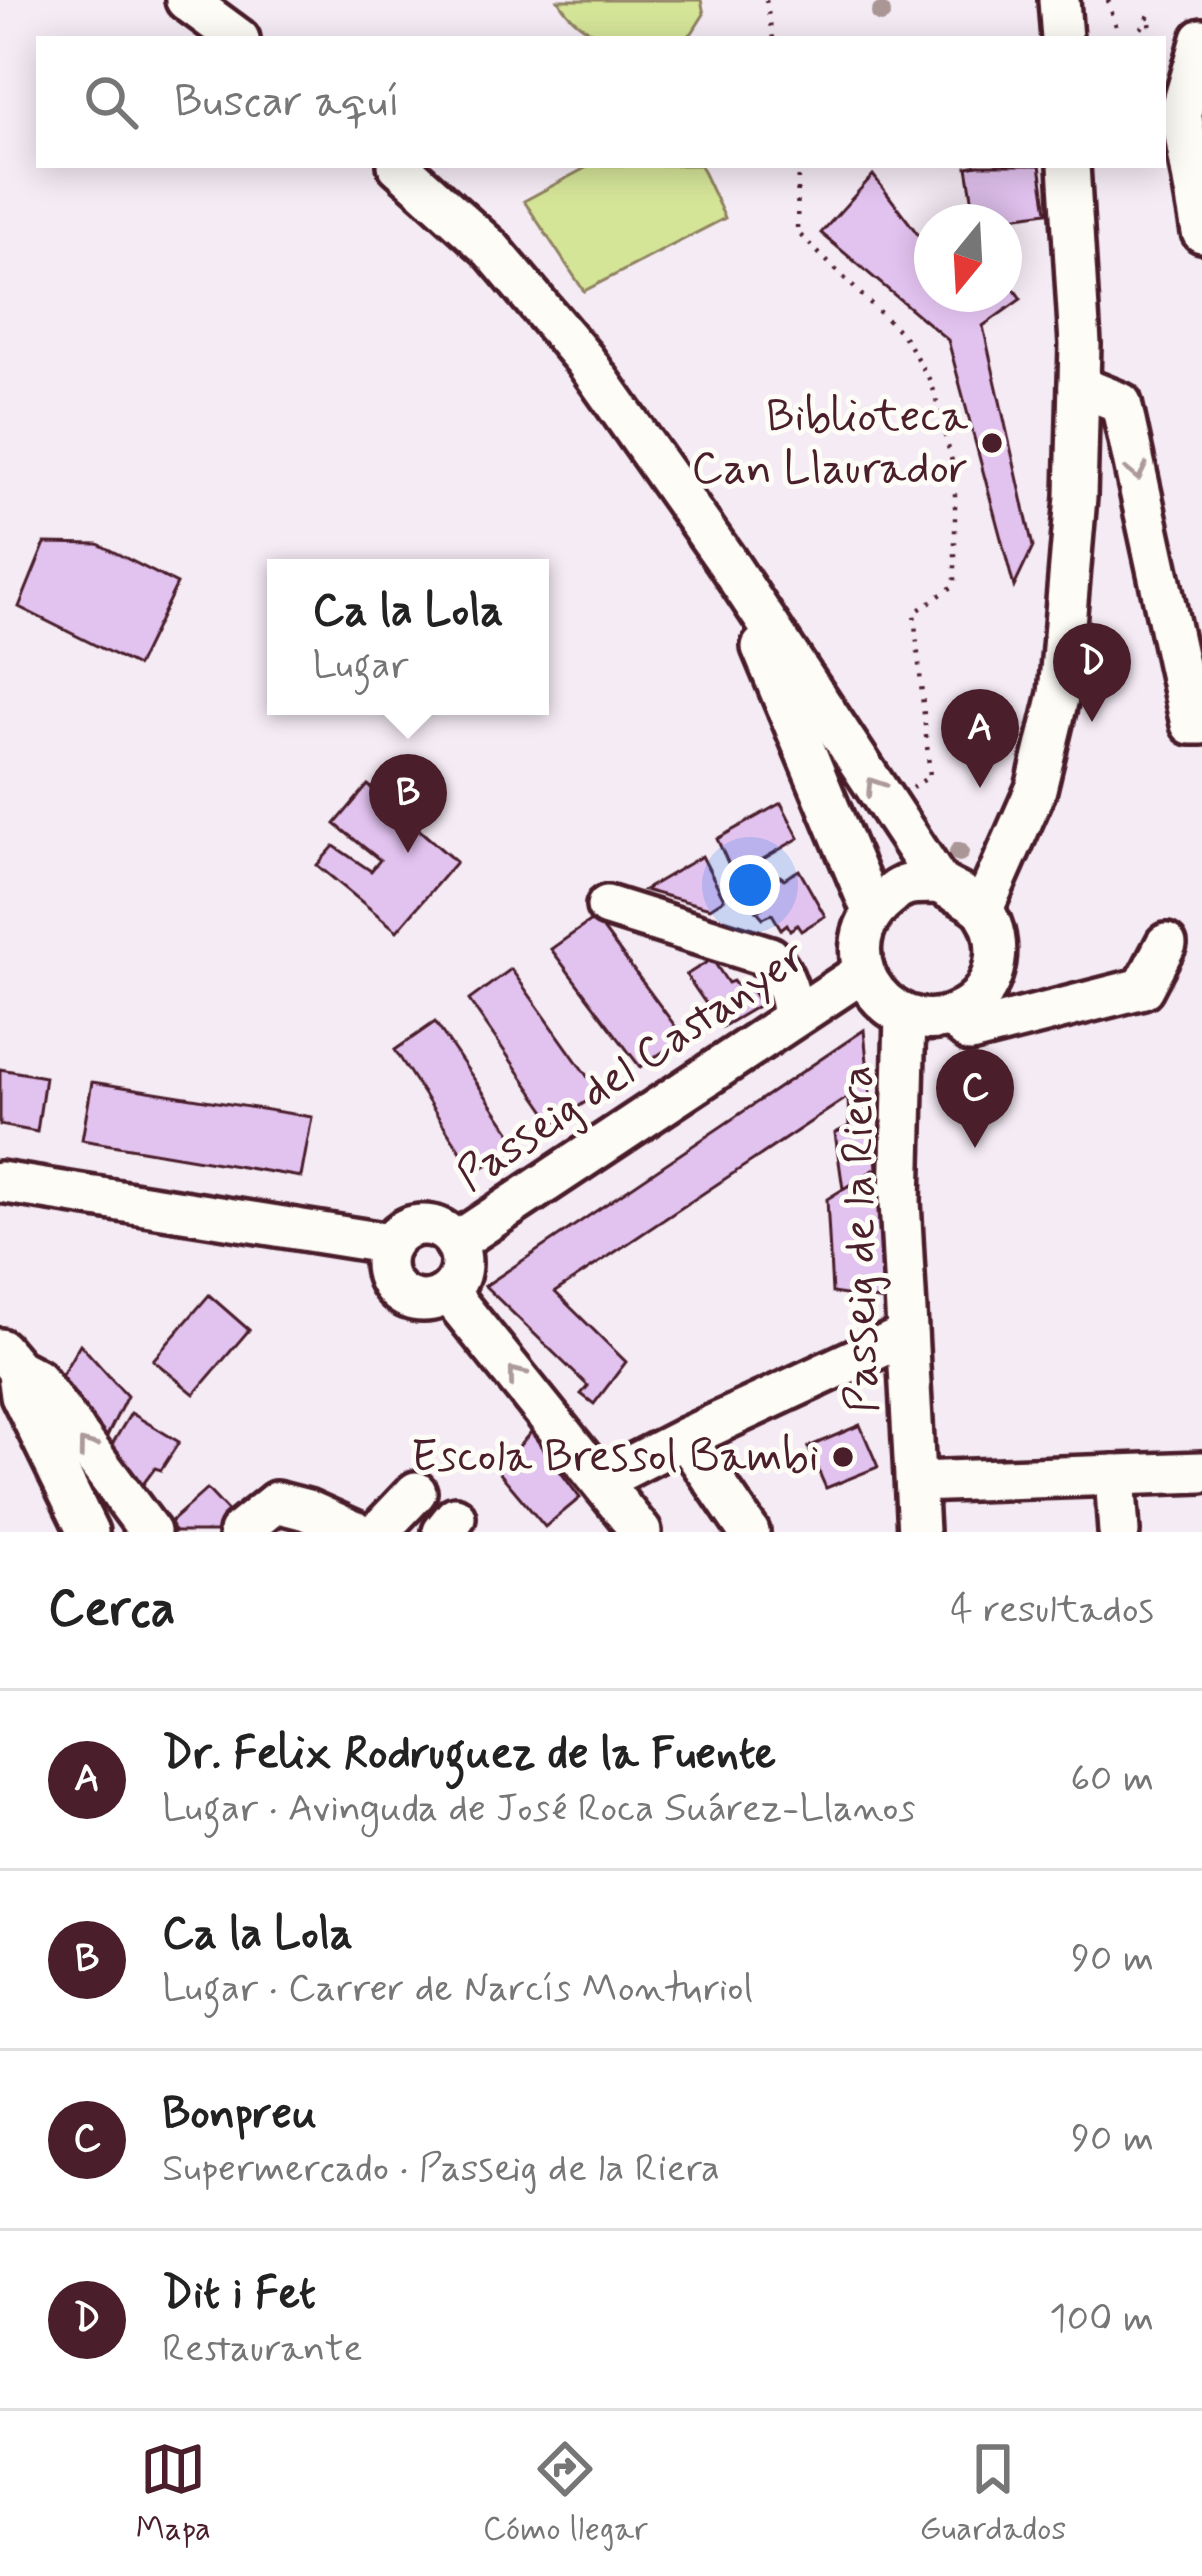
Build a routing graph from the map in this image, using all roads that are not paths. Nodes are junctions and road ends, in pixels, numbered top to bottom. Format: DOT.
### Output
graph roads {
  1 [pos="186,0"];
  2 [pos="1059,0"];
  3 [pos="235,36"];
  4 [pos="1061,36"];
  5 [pos="1202,39"];
  6 [pos="401,168"];
  7 [pos="1069,168"];
  8 [pos="1202,232"];
  9 [pos="1079,386"];
  10 [pos="725,559"];
  11 [pos="1202,724"];
  12 [pos="939,884"];
  13 [pos="607,906"];
  14 [pos="983,909"];
  15 [pos="872,911"];
  16 [pos="1166,944"];
  17 [pos="862,972"];
  18 [pos="905,1016"];
  19 [pos="950,1016"];
  20 [pos="793,1018"];
  21 [pos="0,1182"];
  22 [pos="454,1243"];
  23 [pos="390,1244"];
  24 [pos="448,1292"];
  25 [pos="907,1335"];
  26 [pos="8,1359"];
  27 [pos="685,1438"];
  28 [pos="1202,1472"];
  29 [pos="1115,1475"];
  30 [pos="601,1481"];
  31 [pos="916,1482"];
  32 [pos="416,1492"];
  33 [pos="88,1532"];
  34 [pos="150,1532"];
  35 [pos="239,1532"];
  36 [pos="356,1532"];
  37 [pos="377,1532"];
  38 [pos="641,1532"];
  39 [pos="749,1532"];
  40 [pos="918,1532"];
  41 [pos="1119,1532"];
  1 -- 3 [label="street"];
  2 -- 4 [label="street"];
  5 -- 8 [label="street"];
  6 -- 10 [label="street"];
  7 -- 9 [label="street"];
  9 -- 11 [label="street, one-way"];
  9 -- 14 [label="street"];
  12 -- 10 [label="street, one-way"];
  10 -- 15 [label="street"];
  12 -- 14 [label="street"];
  12 -- 15 [label="street"];
  13 -- 20 [label="street"];
  14 -- 19 [label="street"];
  15 -- 17 [label="street"];
  16 -- 19 [label="street"];
  17 -- 18 [label="street"];
  17 -- 20 [label="street, Passeig del Castanyer"];
  18 -- 19 [label="street"];
  18 -- 25 [label="street, Passeig de la Riera"];
  20 -- 22 [label="street, Passeig del Castanyer"];
  21 -- 23 [label="street"];
  22 -- 23 [label="street"];
  22 -- 24 [label="street"];
  23 -- 24 [label="street"];
  30 -- 24 [label="street, one-way"];
  25 -- 27 [label="street"];
  25 -- 31 [label="street, Passeig de la Riera"];
  26 -- 33 [label="street"];
  34 -- 26 [label="street, one-way"];
  27 -- 30 [label="street"];
  27 -- 39 [label="street"];
  28 -- 29 [label="street"];
  29 -- 31 [label="street"];
  29 -- 41 [label="street"];
  30 -- 38 [label="street"];
  31 -- 40 [label="street, Passeig de la Riera"];
  32 -- 37 [label="street"];
  35 -- 36 [label="street"];
}
